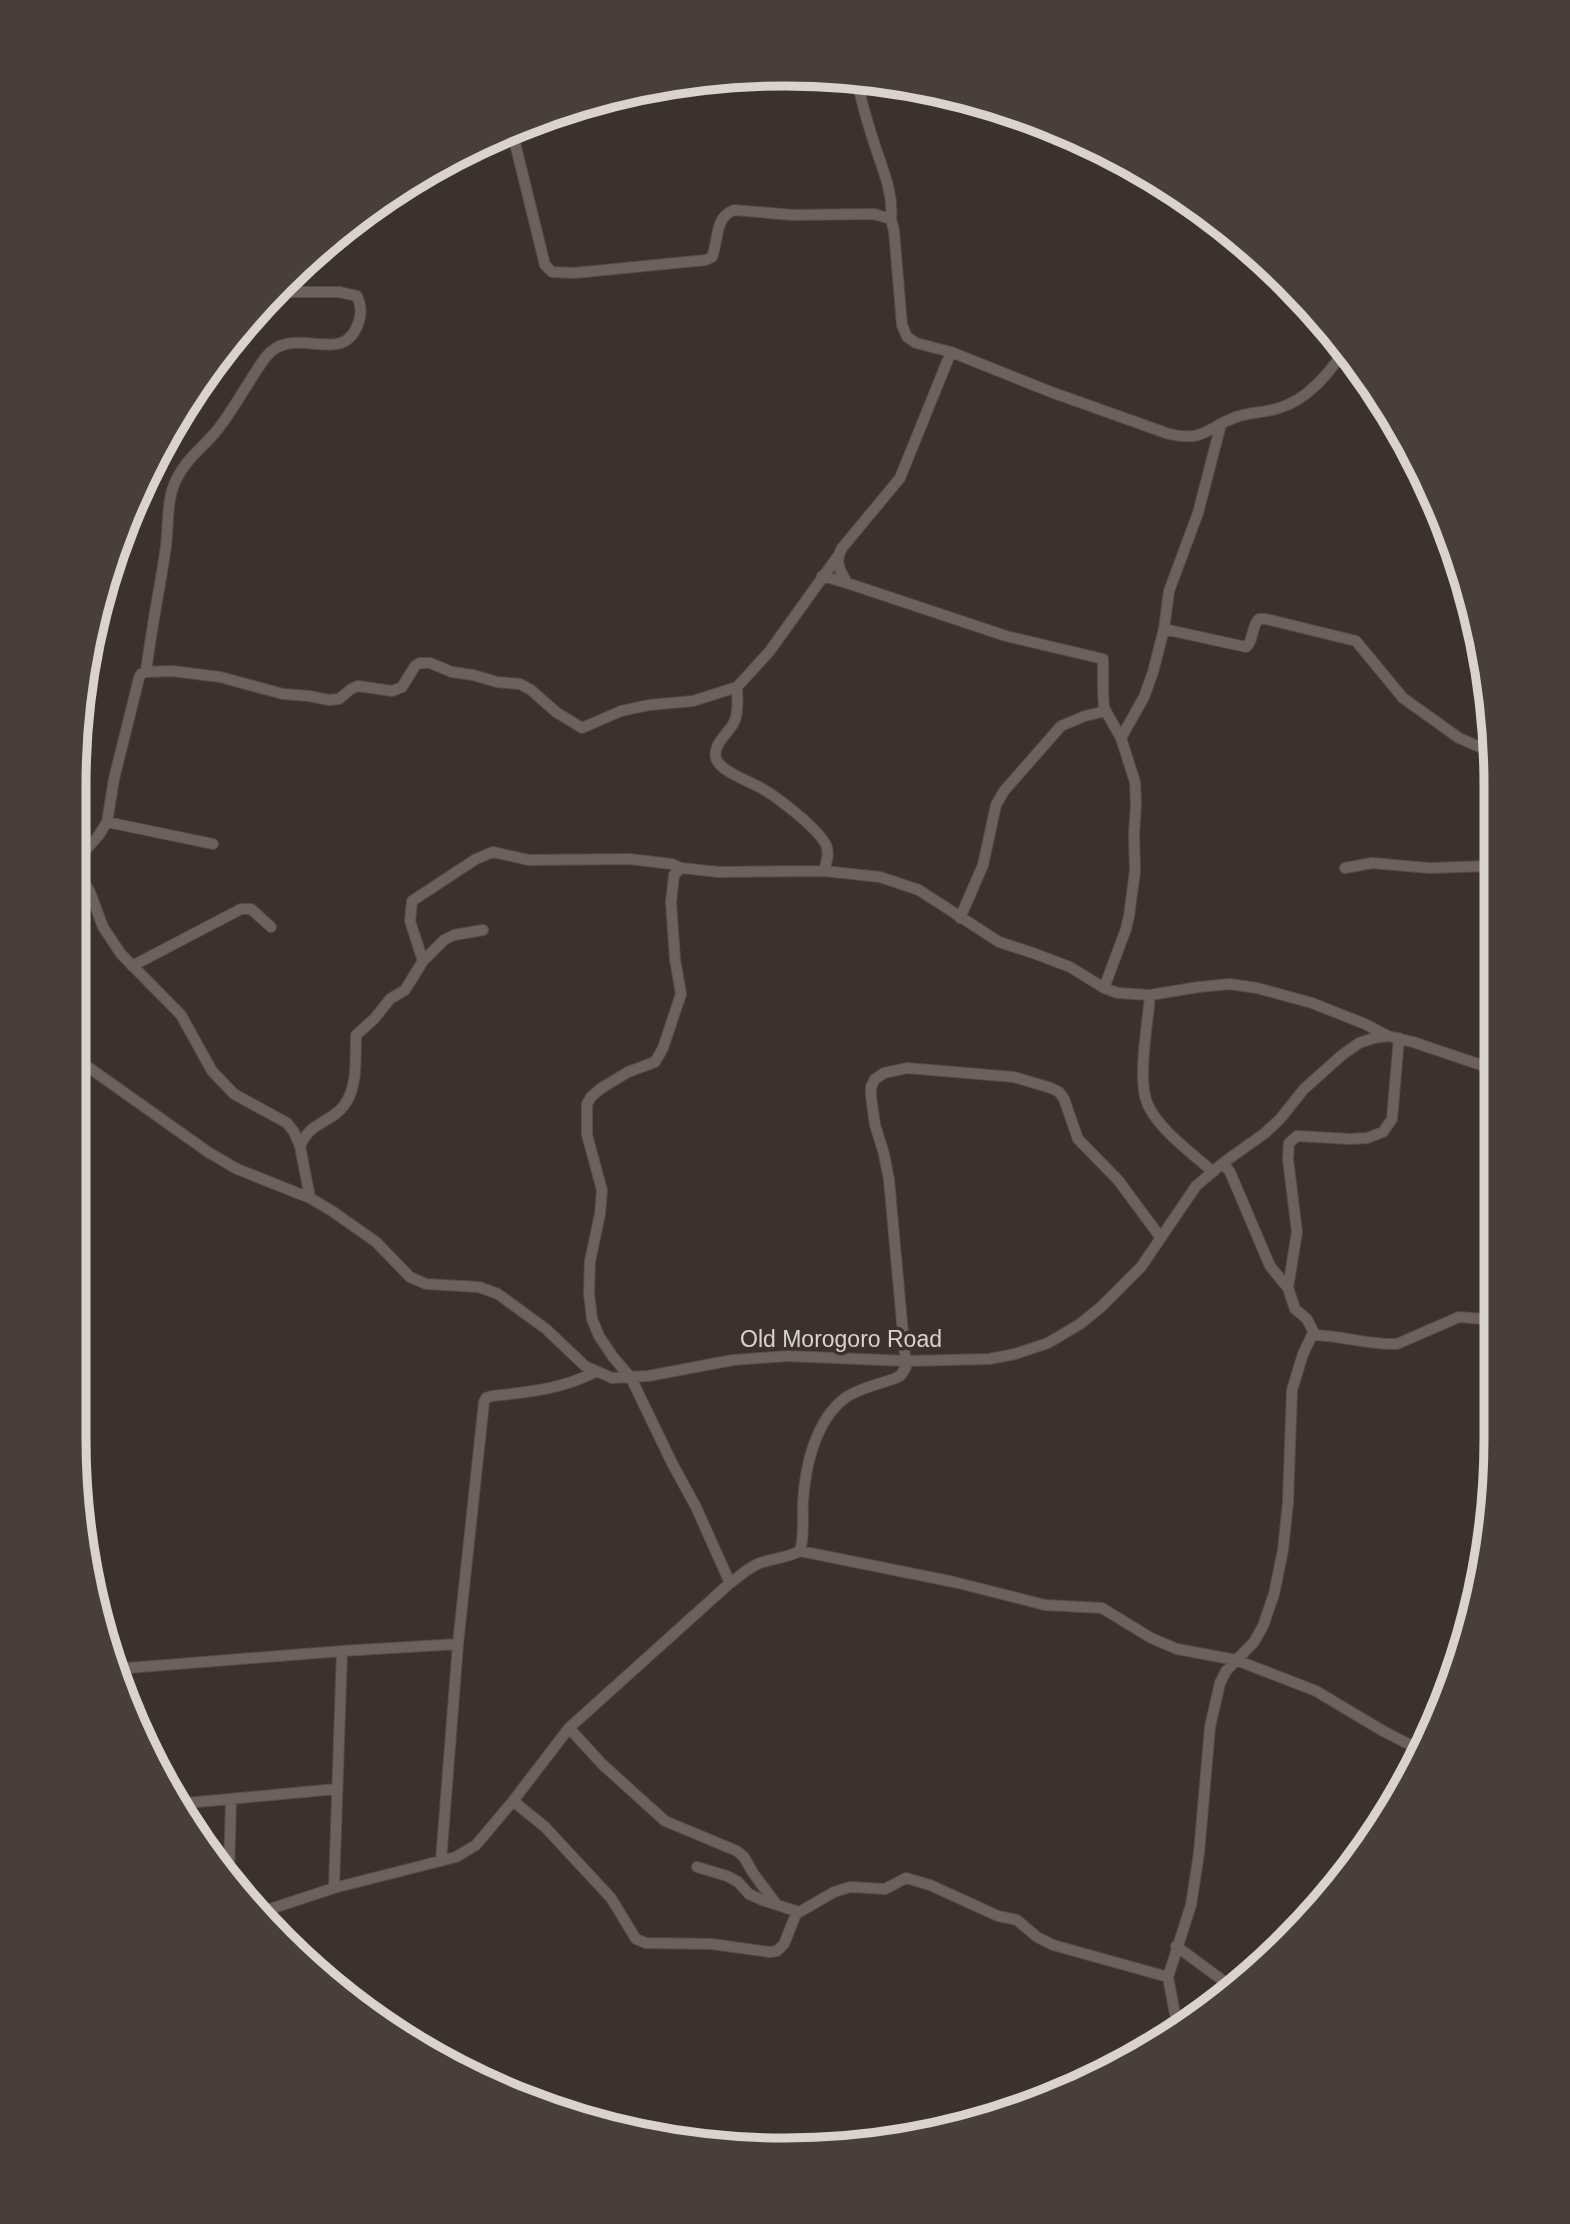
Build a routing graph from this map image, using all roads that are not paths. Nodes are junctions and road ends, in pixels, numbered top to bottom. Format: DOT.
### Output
graph roads {
  1 [pos="859,90"];
  2 [pos="514,140"];
  3 [pos="891,219"];
  4 [pos="290,292"];
  5 [pos="951,352"];
  6 [pos="1339,358"];
  7 [pos="1221,424"];
  8 [pos="838,556"];
  9 [pos="822,576"];
  10 [pos="846,583"];
  11 [pos="1164,629"];
  12 [pos="146,672"];
  13 [pos="737,687"];
  14 [pos="1106,711"];
  15 [pos="1121,738"];
  16 [pos="1483,749"];
  17 [pos="107,822"];
  18 [pos="214,844"];
  19 [pos="86,850"];
  20 [pos="1484,866"];
  21 [pos="681,868"];
  22 [pos="1345,868"];
  23 [pos="824,871"];
  24 [pos="86,885"];
  25 [pos="960,918"];
  26 [pos="271,927"];
  27 [pos="482,930"];
  28 [pos="423,961"];
  29 [pos="132,965"];
  30 [pos="1104,988"];
  31 [pos="1150,995"];
  32 [pos="1394,1037"];
  33 [pos="86,1066"];
  34 [pos="1484,1066"];
  35 [pos="300,1146"];
  36 [pos="1223,1163"];
  37 [pos="1213,1172"];
  38 [pos="310,1198"];
  39 [pos="1160,1238"];
  40 [pos="1288,1289"];
  41 [pos="1484,1319"];
  42 [pos="1313,1332"];
  43 [pos="907,1361"];
  44 [pos="596,1372"];
  45 [pos="631,1378"];
  46 [pos="800,1551"];
  47 [pos="730,1583"];
  48 [pos="458,1644"];
  49 [pos="342,1651"];
  50 [pos="1236,1660"];
  51 [pos="125,1668"];
  52 [pos="569,1728"];
  53 [pos="1413,1746"];
  54 [pos="336,1789"];
  55 [pos="231,1800"];
  56 [pos="513,1801"];
  57 [pos="188,1803"];
  58 [pos="441,1861"];
  59 [pos="229,1864"];
  60 [pos="697,1867"];
  61 [pos="334,1888"];
  62 [pos="777,1905"];
  63 [pos="268,1910"];
  64 [pos="799,1912"];
  65 [pos="1176,1947"];
  66 [pos="1168,1977"];
  67 [pos="1225,1982"];
  68 [pos="1177,2017"];
  1 -- 3 [label="street"];
  2 -- 3 [label="street"];
  3 -- 5 [label="street"];
  4 -- 12 [label="street"];
  5 -- 7 [label="street"];
  5 -- 8 [label="street"];
  6 -- 7 [label="street"];
  7 -- 11 [label="street"];
  8 -- 9 [label="street"];
  8 -- 10 [label="street"];
  9 -- 10 [label="street"];
  9 -- 13 [label="street"];
  10 -- 14 [label="street"];
  11 -- 15 [label="street"];
  11 -- 16 [label="street"];
  12 -- 13 [label="street"];
  12 -- 17 [label="street"];
  13 -- 23 [label="street"];
  14 -- 15 [label="street"];
  14 -- 25 [label="street"];
  15 -- 30 [label="street"];
  17 -- 18 [label="street"];
  17 -- 19 [label="street"];
  20 -- 22 [label="street"];
  21 -- 23 [label="street"];
  21 -- 28 [label="street"];
  21 -- 45 [label="street"];
  23 -- 25 [label="street"];
  24 -- 29 [label="street"];
  25 -- 30 [label="street"];
  26 -- 29 [label="street"];
  27 -- 28 [label="street"];
  28 -- 35 [label="street"];
  29 -- 35 [label="street"];
  30 -- 31 [label="street"];
  31 -- 32 [label="street"];
  31 -- 37 [label="street"];
  32 -- 34 [label="street"];
  32 -- 36 [label="street, Old Morogoro Road"];
  32 -- 40 [label="street"];
  33 -- 38 [label="street, Old Morogoro Road"];
  35 -- 38 [label="street"];
  36 -- 37 [label="street, Old Morogoro Road"];
  36 -- 40 [label="street"];
  37 -- 39 [label="street, Old Morogoro Road"];
  38 -- 44 [label="street, Old Morogoro Road"];
  39 -- 43 [label="street, Old Morogoro Road"];
  39 -- 43 [label="street"];
  40 -- 42 [label="street"];
  41 -- 42 [label="street"];
  42 -- 50 [label="street"];
  43 -- 45 [label="street, Old Morogoro Road"];
  43 -- 46 [label="street"];
  44 -- 45 [label="street, Old Morogoro Road"];
  44 -- 48 [label="street"];
  45 -- 47 [label="street"];
  46 -- 47 [label="street"];
  46 -- 50 [label="street"];
  47 -- 52 [label="street"];
  48 -- 49 [label="street"];
  48 -- 58 [label="street"];
  49 -- 51 [label="street"];
  49 -- 54 [label="street"];
  50 -- 53 [label="street"];
  50 -- 65 [label="street"];
  52 -- 56 [label="street"];
  52 -- 62 [label="street"];
  54 -- 55 [label="street"];
  54 -- 61 [label="street"];
  55 -- 57 [label="street"];
  55 -- 59 [label="street"];
  56 -- 58 [label="street"];
  56 -- 64 [label="street"];
  58 -- 61 [label="street"];
  60 -- 62 [label="street"];
  61 -- 63 [label="street"];
  62 -- 64 [label="street"];
  64 -- 66 [label="street"];
  65 -- 66 [label="street"];
  65 -- 67 [label="street"];
  66 -- 68 [label="street"];
}
